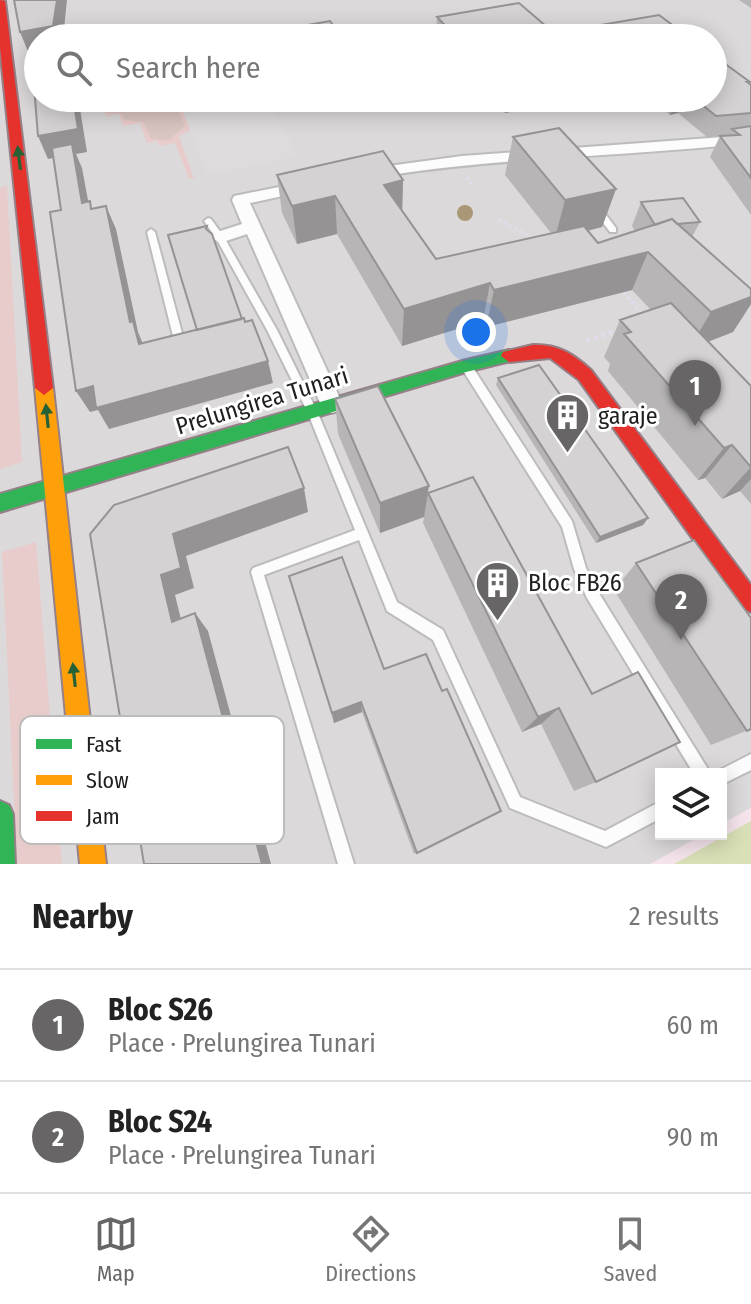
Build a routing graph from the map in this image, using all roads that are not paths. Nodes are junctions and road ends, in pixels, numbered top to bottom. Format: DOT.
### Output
graph roads {
  1 [pos="0,1"];
  2 [pos="751,139"];
  3 [pos="589,201"];
  4 [pos="208,221"];
  5 [pos="252,227"];
  6 [pos="613,230"];
  7 [pos="151,232"];
  8 [pos="220,237"];
  9 [pos="272,330"];
  10 [pos="257,333"];
  11 [pos="196,345"];
  12 [pos="466,366"];
  13 [pos="332,405"];
  14 [pos="312,411"];
  15 [pos="55,487"];
  16 [pos="0,503"];
  17 [pos="362,533"];
  18 [pos="751,602"];
  19 [pos="78,716"];
  20 [pos="751,762"];
  21 [pos="699,768"];
  22 [pos="727,774"];
  23 [pos="655,812"];
  24 [pos="0,814"];
  25 [pos="91,844"];
  26 [pos="2,864"];
  27 [pos="93,864"];
  28 [pos="346,864"];
  15 -- 1 [label="main road, one-way"];
  2 -- 5 [label="street"];
  3 -- 6 [label="lane"];
  4 -- 8 [label="lane"];
  5 -- 8 [label="street"];
  5 -- 13 [label="street"];
  7 -- 11 [label="lane"];
  8 -- 9 [label="lane"];
  9 -- 10 [label="lane"];
  9 -- 14 [label="lane"];
  12 -- 13 [label="main road, Prelungirea Tunari"];
  12 -- 18 [label="main road, Prelungirea Tunari"];
  12 -- 21 [label="lane"];
  13 -- 14 [label="main road, Prelungirea Tunari"];
  14 -- 15 [label="main road, Prelungirea Tunari"];
  14 -- 17 [label="lane"];
  15 -- 16 [label="main road, Prelungirea Tunari"];
  19 -- 15 [label="main road, one-way"];
  17 -- 23 [label="lane"];
  17 -- 28 [label="lane"];
  20 -- 22 [label="lane"];
  24 -- 26 [label="main road"];
  27 -- 25 [label="main road, one-way"];
}
